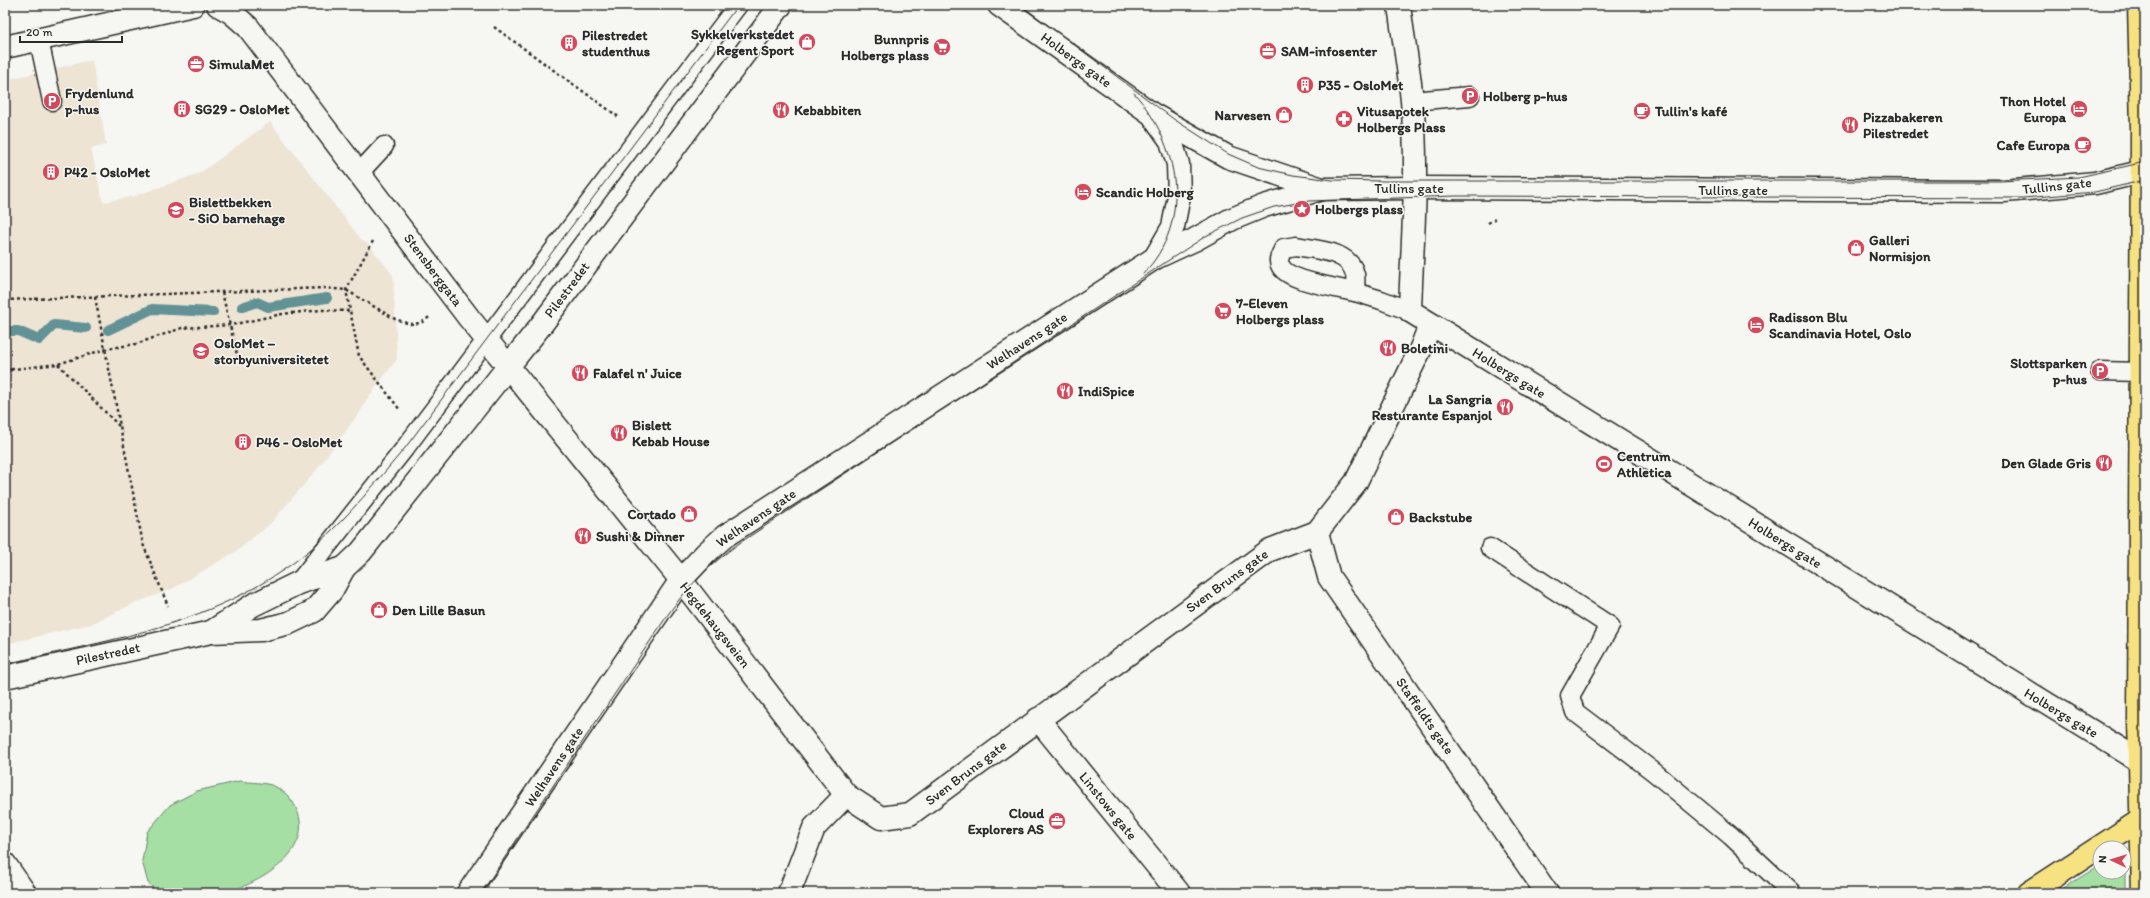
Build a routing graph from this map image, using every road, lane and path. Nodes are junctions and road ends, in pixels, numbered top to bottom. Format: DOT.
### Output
graph roads {
  1 [pos="193,5"];
  2 [pos="218,5"];
  3 [pos="738,5"];
  4 [pos="782,5"];
  5 [pos="999,5"];
  6 [pos="1399,5"];
  7 [pos="2139,5"];
  8 [pos="494,27"];
  9 [pos="39,40"];
  10 [pos="5,47"];
  11 [pos="1470,96"];
  12 [pos="52,101"];
  13 [pos="1412,101"];
  14 [pos="1152,114"];
  15 [pos="624,121"];
  16 [pos="384,146"];
  17 [pos="2144,172"];
  18 [pos="359,173"];
  19 [pos="1414,188"];
  20 [pos="1322,189"];
  21 [pos="375,239"];
  22 [pos="1155,258"];
  23 [pos="346,290"];
  24 [pos="222,292"];
  25 [pos="1355,292"];
  26 [pos="96,298"];
  27 [pos="5,300"];
  28 [pos="350,311"];
  29 [pos="1410,311"];
  30 [pos="432,316"];
  31 [pos="231,325"];
  32 [pos="1430,325"];
  33 [pos="487,339"];
  34 [pos="106,350"];
  35 [pos="239,363"];
  36 [pos="58,364"];
  37 [pos="5,365"];
  38 [pos="509,365"];
  39 [pos="5,370"];
  40 [pos="12,371"];
  41 [pos="2100,371"];
  42 [pos="2140,372"];
  43 [pos="405,416"];
  44 [pos="121,428"];
  45 [pos="1317,532"];
  46 [pos="1490,548"];
  47 [pos="344,568"];
  48 [pos="681,580"];
  49 [pos="298,583"];
  50 [pos="168,606"];
  51 [pos="211,632"];
  52 [pos="5,677"];
  53 [pos="1038,719"];
  54 [pos="2140,761"];
  55 [pos="846,795"];
  56 [pos="2141,820"];
  57 [pos="5,864"];
  58 [pos="25,893"];
  59 [pos="468,893"];
  60 [pos="789,893"];
  61 [pos="1179,893"];
  62 [pos="1547,893"];
  63 [pos="1792,893"];
  64 [pos="2029,893"];
  65 [pos="2143,893"];
  1 -- 9 [label="street"];
  2 -- 18 [label="street, Stensberggata"];
  3 -- 33 [label="lane"];
  4 -- 38 [label="street, Pilestredet"];
  5 -- 14 [label="street, Holbergs gate"];
  6 -- 13 [label="street"];
  7 -- 17 [label="main road"];
  8 -- 15 [label="path"];
  9 -- 10 [label="street"];
  9 -- 12 [label="lane"];
  11 -- 13 [label="lane"];
  13 -- 19 [label="street"];
  14 -- 20 [label="street"];
  14 -- 22 [label="street"];
  16 -- 18 [label="lane"];
  17 -- 19 [label="street, Tullins gate"];
  17 -- 42 [label="main road"];
  18 -- 33 [label="street, Stensberggata"];
  19 -- 20 [label="street, Tullins gate"];
  19 -- 29 [label="street"];
  20 -- 22 [label="street"];
  21 -- 23 [label="path"];
  22 -- 48 [label="street, Welhavens gate"];
  23 -- 24 [label="path"];
  23 -- 28 [label="path"];
  23 -- 30 [label="path"];
  24 -- 26 [label="path"];
  24 -- 31 [label="path"];
  25 -- 29 [label="lane"];
  26 -- 27 [label="path"];
  26 -- 34 [label="path"];
  28 -- 31 [label="path"];
  28 -- 43 [label="path"];
  29 -- 32 [label="street"];
  31 -- 34 [label="path"];
  31 -- 35 [label="path"];
  32 -- 45 [label="street"];
  32 -- 54 [label="street, Holbergs gate"];
  33 -- 38 [label="street, Stensberggata"];
  33 -- 49 [label="lane"];
  34 -- 36 [label="path"];
  34 -- 44 [label="path"];
  36 -- 40 [label="path"];
  36 -- 44 [label="path"];
  37 -- 40 [label="path"];
  38 -- 47 [label="street, Pilestredet"];
  38 -- 48 [label="street, Hegdehaugsveien"];
  39 -- 40 [label="path"];
  41 -- 42 [label="lane"];
  42 -- 54 [label="main road"];
  44 -- 50 [label="path"];
  45 -- 53 [label="street, Sven Bruns gate"];
  45 -- 62 [label="street, Staffeldts gate"];
  46 -- 63 [label="lane"];
  47 -- 49 [label="street, Pilestredet"];
  47 -- 51 [label="street, Pilestredet"];
  48 -- 55 [label="street, Hegdehaugsveien"];
  48 -- 59 [label="street, Welhavens gate"];
  49 -- 51 [label="street, Pilestredet"];
  51 -- 52 [label="street, Pilestredet"];
  53 -- 55 [label="street, Sven Bruns gate"];
  53 -- 61 [label="street, Linstows gate"];
  54 -- 56 [label="main road"];
  55 -- 60 [label="street"];
  56 -- 64 [label="main road"];
  56 -- 65 [label="main road"];
  57 -- 58 [label="street"];
}
